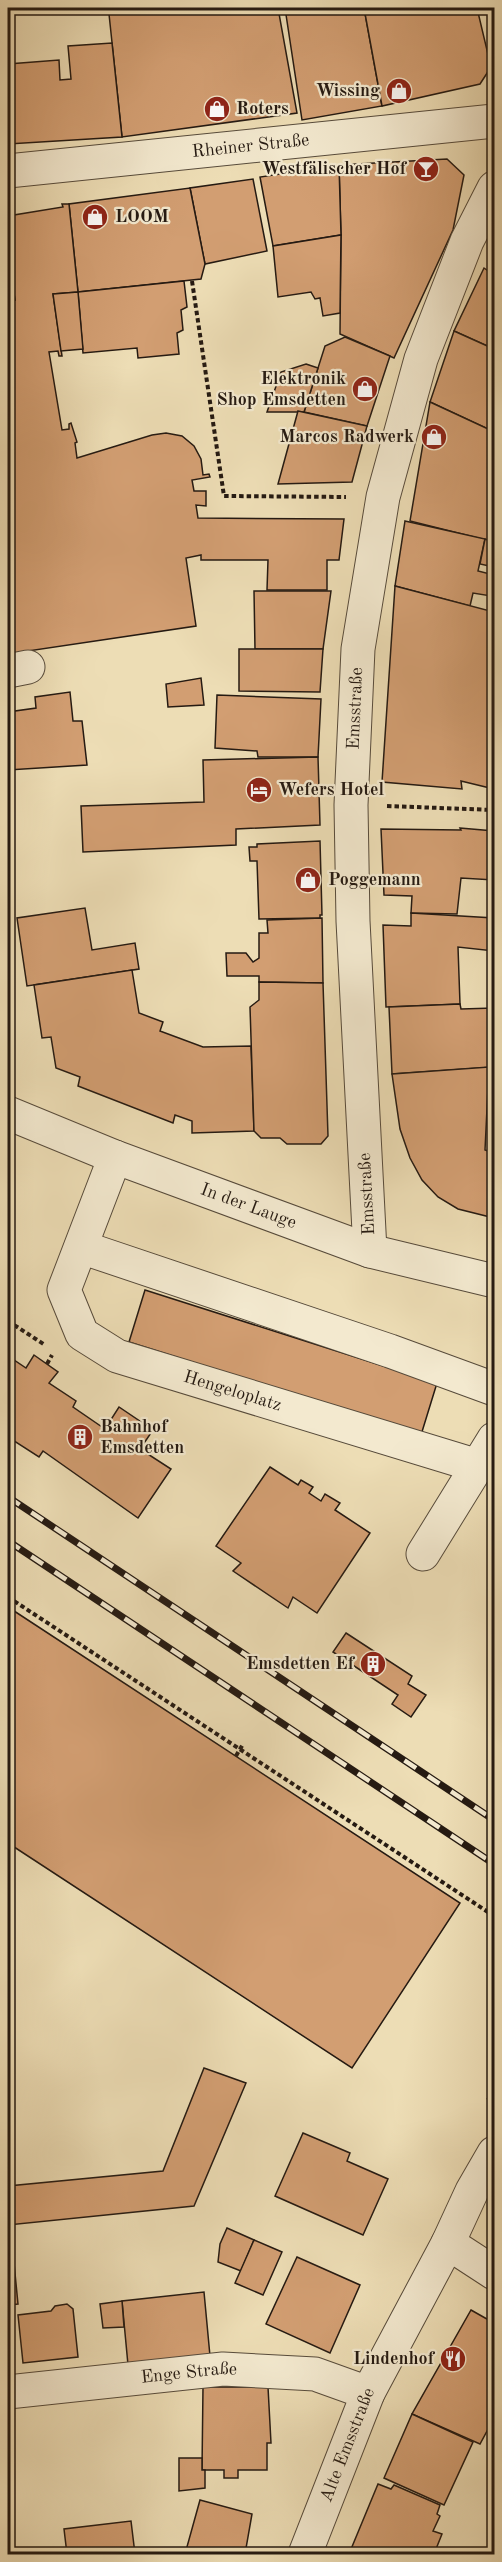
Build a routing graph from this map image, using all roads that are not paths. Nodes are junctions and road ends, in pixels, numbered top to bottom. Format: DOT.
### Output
graph roads {
  1 [pos="495,121"];
  2 [pos="8,171"];
  3 [pos="495,188"];
  4 [pos="8,1113"];
  5 [pos="115,1157"];
  6 [pos="81,1247"];
  7 [pos="370,1251"];
  8 [pos="495,1281"];
  9 [pos="495,1389"];
  10 [pos="486,1452"];
  11 [pos="423,1554"];
  12 [pos="495,2153"];
  13 [pos="448,2243"];
  14 [pos="495,2273"];
  15 [pos="8,2392"];
  16 [pos="368,2393"];
  17 [pos="305,2554"];
  1 -- 2 [label="street, Rheiner Straße"];
  3 -- 7 [label="street, Emsstraße"];
  4 -- 5 [label="street, In der Lauge"];
  5 -- 6 [label="street, Hengeloplatz"];
  5 -- 7 [label="street, In der Lauge"];
  6 -- 9 [label="street"];
  6 -- 10 [label="street, Hengeloplatz"];
  7 -- 8 [label="street, In der Lauge"];
  10 -- 11 [label="street, Hengeloplatz"];
  12 -- 13 [label="street, Alte Emsstraße"];
  13 -- 14 [label="street"];
  13 -- 16 [label="street, Alte Emsstraße"];
  15 -- 16 [label="street, Enge Straße"];
  16 -- 17 [label="street, Alte Emsstraße"];
}
